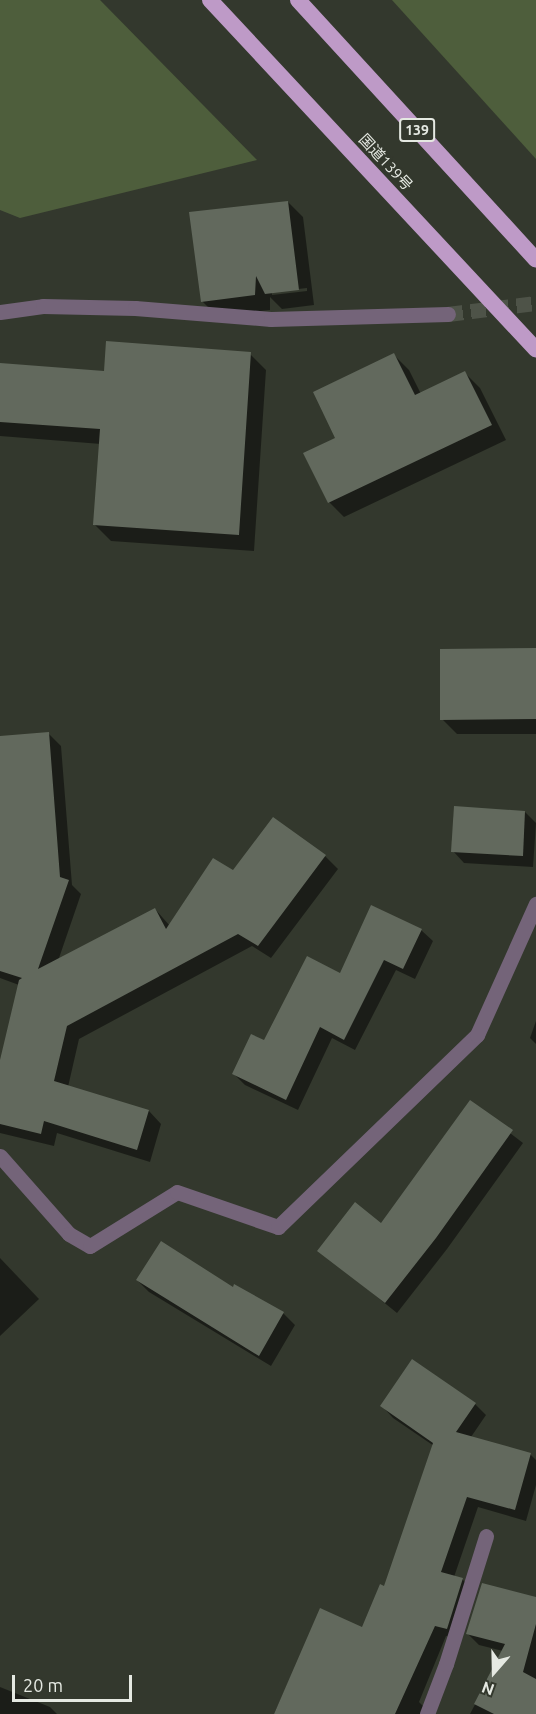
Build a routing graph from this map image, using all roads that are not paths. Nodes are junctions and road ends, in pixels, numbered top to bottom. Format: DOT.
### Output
graph roads {
  1 [pos="210,0"];
  2 [pos="298,0"];
  3 [pos="536,260"];
  4 [pos="0,312"];
  5 [pos="448,314"];
  6 [pos="536,349"];
  7 [pos="536,904"];
  8 [pos="0,1156"];
  9 [pos="486,1536"];
  10 [pos="427,1714"];
  1 -- 6 [label="highway, 国道139号"];
  2 -- 3 [label="highway, 139"];
  4 -- 5 [label="street"];
  7 -- 8 [label="street"];
  9 -- 10 [label="street"];
}
